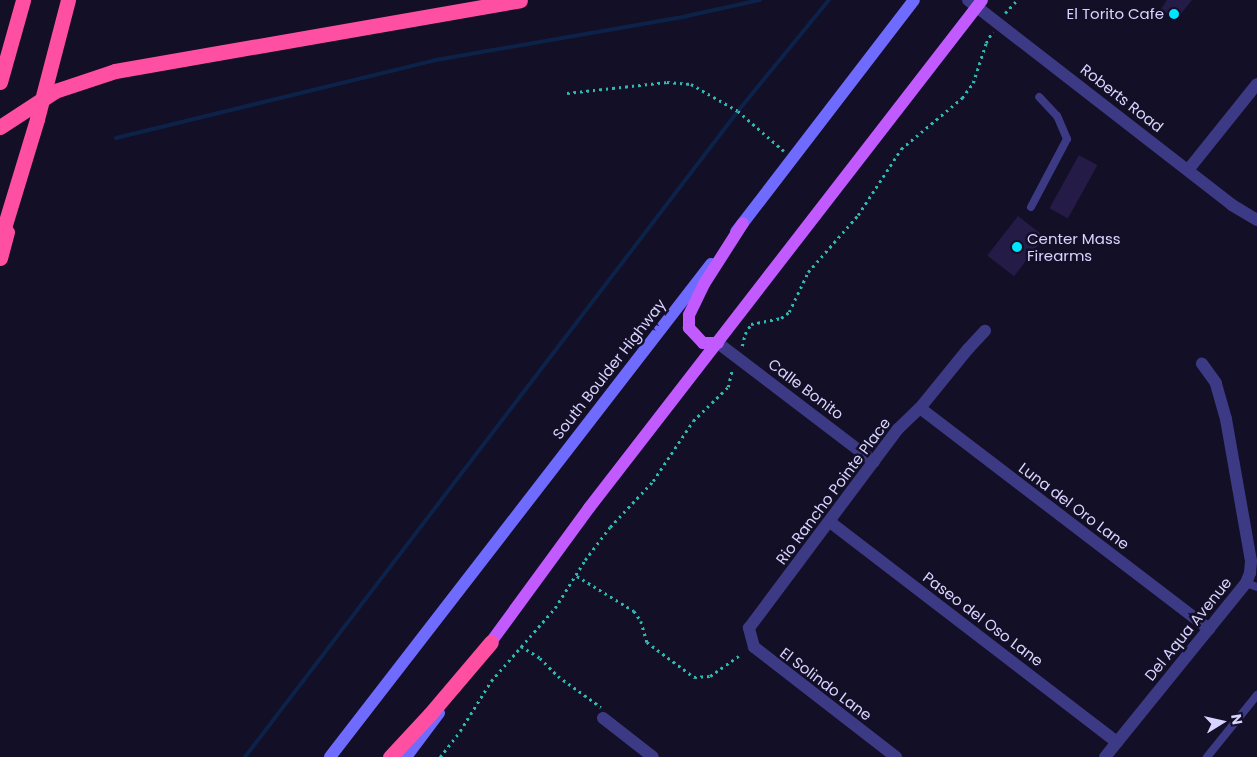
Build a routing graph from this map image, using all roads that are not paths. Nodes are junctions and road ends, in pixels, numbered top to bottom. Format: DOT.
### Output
graph roads {
  1 [pos="23,0"];
  2 [pos="68,0"];
  3 [pos="520,0"];
  4 [pos="914,0"];
  5 [pos="976,2"];
  6 [pos="0,82"];
  7 [pos="1257,84"];
  8 [pos="1039,96"];
  9 [pos="37,119"];
  10 [pos="0,127"];
  11 [pos="1188,170"];
  12 [pos="1031,206"];
  13 [pos="1257,220"];
  14 [pos="743,223"];
  15 [pos="0,241"];
  16 [pos="0,258"];
  17 [pos="985,331"];
  18 [pos="718,343"];
  19 [pos="1202,364"];
  20 [pos="920,408"];
  21 [pos="874,462"];
  22 [pos="830,522"];
  23 [pos="1252,585"];
  24 [pos="749,628"];
  25 [pos="1209,629"];
  26 [pos="491,642"];
  27 [pos="1257,694"];
  28 [pos="602,718"];
  29 [pos="1116,742"];
  30 [pos="647,755"];
  31 [pos="330,757"];
  32 [pos="390,757"];
  33 [pos="406,757"];
  34 [pos="896,757"];
  35 [pos="1105,757"];
  36 [pos="1207,757"];
  1 -- 6 [label="highway"];
  2 -- 9 [label="highway"];
  3 -- 10 [label="highway, bridge"];
  4 -- 14 [label="main road, South Boulder Highway"];
  5 -- 11 [label="street, Roberts Road"];
  5 -- 18 [label="main road"];
  7 -- 11 [label="street"];
  8 -- 12 [label="lane"];
  9 -- 15 [label="highway"];
  9 -- 16 [label="highway"];
  11 -- 13 [label="street, Roberts Road"];
  14 -- 18 [label="main road"];
  14 -- 31 [label="main road, South Boulder Highway"];
  17 -- 20 [label="street, Rio Rancho Pointe Place"];
  18 -- 21 [label="street, Calle Bonito"];
  18 -- 26 [label="main road"];
  19 -- 23 [label="street, Del Aqua Avenue"];
  20 -- 21 [label="street, Rio Rancho Pointe Place"];
  20 -- 25 [label="street, Luna del Oro Lane"];
  21 -- 22 [label="street, Rio Rancho Pointe Place"];
  22 -- 24 [label="street, Rio Rancho Pointe Place"];
  22 -- 29 [label="street, Paseo del Oso Lane"];
  23 -- 25 [label="street, Del Aqua Avenue"];
  24 -- 34 [label="street, El Solindo Lane"];
  25 -- 29 [label="street, Del Aqua Avenue"];
  26 -- 32 [label="highway"];
  26 -- 33 [label="main road"];
  27 -- 36 [label="lane"];
  28 -- 30 [label="street"];
  29 -- 35 [label="street, Del Aqua Avenue"];
}
